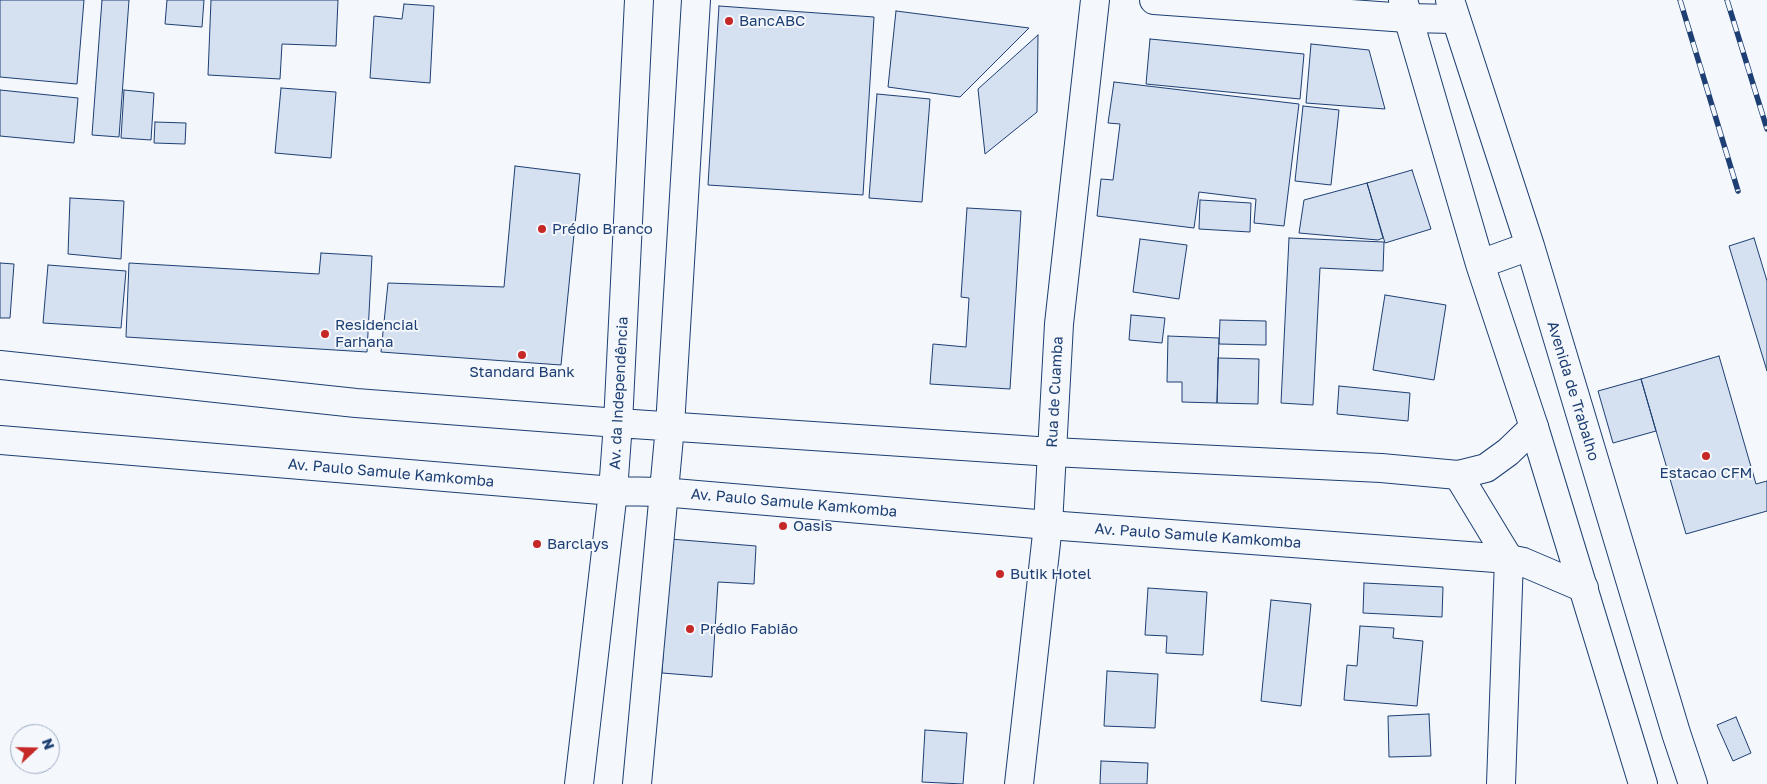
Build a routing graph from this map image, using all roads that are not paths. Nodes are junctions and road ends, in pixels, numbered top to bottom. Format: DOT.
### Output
graph roads {
  1 [pos="639,0"];
  2 [pos="696,0"];
  3 [pos="1095,0"];
  4 [pos="1154,0"];
  5 [pos="1405,9"];
  6 [pos="1452,10"];
  7 [pos="1530,246"];
  8 [pos="1480,264"];
  9 [pos="0,365"];
  10 [pos="618,423"];
  11 [pos="670,426"];
  12 [pos="1534,427"];
  13 [pos="0,440"];
  14 [pos="1052,452"];
  15 [pos="1458,474"];
  16 [pos="613,491"];
  17 [pos="662,492"];
  18 [pos="1048,524"];
  19 [pos="1509,559"];
  20 [pos="1584,588"];
  21 [pos="579,784"];
  22 [pos="637,784"];
  23 [pos="1019,784"];
  24 [pos="1501,784"];
  25 [pos="1643,784"];
  26 [pos="1694,784"];
  1 -- 10 [label="main road, Av. da Independência"];
  2 -- 11 [label="main road"];
  3 -- 14 [label="main road, Rua de Cuamba"];
  4 -- 5 [label="main road"];
  5 -- 6 [label="main road"];
  5 -- 8 [label="main road"];
  6 -- 7 [label="main road, Avenida de Trabalho"];
  7 -- 8 [label="main road"];
  7 -- 26 [label="main road, Avenida de Trabalho"];
  8 -- 12 [label="main road"];
  9 -- 10 [label="main road"];
  10 -- 11 [label="main road"];
  10 -- 16 [label="main road, Av. da Independência"];
  11 -- 14 [label="main road"];
  11 -- 17 [label="main road"];
  12 -- 15 [label="main road"];
  12 -- 20 [label="main road"];
  13 -- 16 [label="main road, Av. Paulo Samule Kamkomba"];
  14 -- 15 [label="main road"];
  14 -- 18 [label="main road, Rua de Cuamba"];
  15 -- 19 [label="main road"];
  16 -- 17 [label="main road, Av. Paulo Samule Kamkomba"];
  16 -- 21 [label="main road, Av. da Independência"];
  17 -- 18 [label="main road, Av. Paulo Samule Kamkomba"];
  17 -- 22 [label="main road"];
  18 -- 19 [label="main road, Av. Paulo Samule Kamkomba"];
  18 -- 23 [label="main road, Rua de Cuamba"];
  19 -- 20 [label="main road, Av. Paulo Samule Kamkomba"];
  19 -- 24 [label="main road"];
  20 -- 25 [label="main road"];
}
